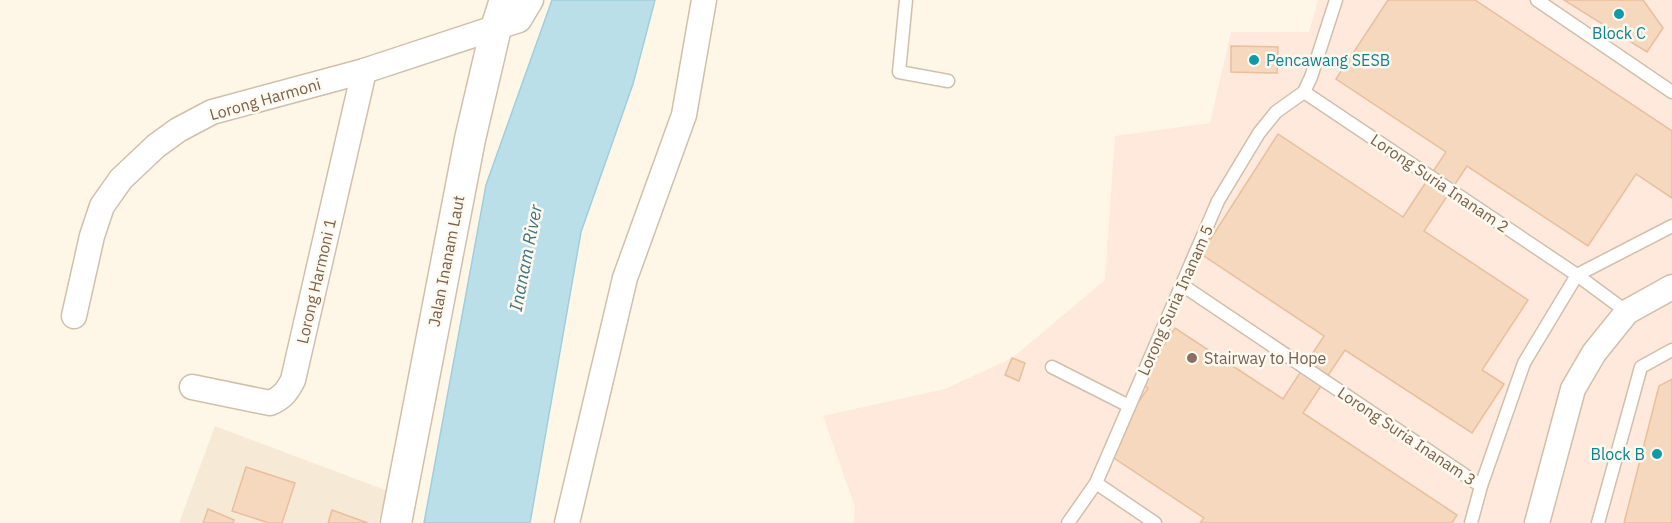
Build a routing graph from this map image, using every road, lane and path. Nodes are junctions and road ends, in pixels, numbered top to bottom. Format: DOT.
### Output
graph roads {
  1 [pos="505,0"];
  2 [pos="531,0"];
  3 [pos="704,0"];
  4 [pos="906,0"];
  5 [pos="1336,0"];
  6 [pos="1537,0"];
  7 [pos="496,28"];
  8 [pos="364,71"];
  9 [pos="948,81"];
  10 [pos="1304,92"];
  11 [pos="1672,92"];
  12 [pos="1672,226"];
  13 [pos="1577,275"];
  14 [pos="1182,285"];
  15 [pos="1672,287"];
  16 [pos="1627,312"];
  17 [pos="74,316"];
  18 [pos="1672,350"];
  19 [pos="1052,367"];
  20 [pos="192,387"];
  21 [pos="1129,406"];
  22 [pos="1095,483"];
  23 [pos="1481,486"];
  24 [pos="396,523"];
  25 [pos="567,523"];
  26 [pos="1068,523"];
  27 [pos="1155,523"];
  28 [pos="1472,523"];
  29 [pos="1537,523"];
  30 [pos="1598,523"];
  1 -- 7 [label="street, Jalan Inanam Laut"];
  2 -- 7 [label="street, Lorong Harmoni"];
  3 -- 25 [label="street"];
  4 -- 9 [label="lane"];
  5 -- 10 [label="lane"];
  6 -- 11 [label="lane"];
  7 -- 8 [label="street, Lorong Harmoni"];
  7 -- 24 [label="street, Jalan Inanam Laut"];
  8 -- 17 [label="street, Lorong Harmoni"];
  8 -- 20 [label="street, Lorong Harmoni 1"];
  10 -- 13 [label="lane, Lorong Suria Inanam 2"];
  10 -- 14 [label="lane, Lorong Suria Inanam 5"];
  12 -- 13 [label="lane"];
  13 -- 16 [label="lane, Lorong Suria Inanam 2"];
  13 -- 23 [label="lane"];
  14 -- 21 [label="lane, Lorong Suria Inanam 5"];
  14 -- 23 [label="lane, Lorong Suria Inanam 3"];
  15 -- 16 [label="street"];
  16 -- 29 [label="street"];
  18 -- 30 [label="lane"];
  19 -- 21 [label="lane"];
  21 -- 22 [label="lane, Lorong Suria Inanam 5"];
  22 -- 26 [label="lane, Lorong Suria Inanam 5"];
  22 -- 27 [label="lane"];
  23 -- 28 [label="lane"];
}
